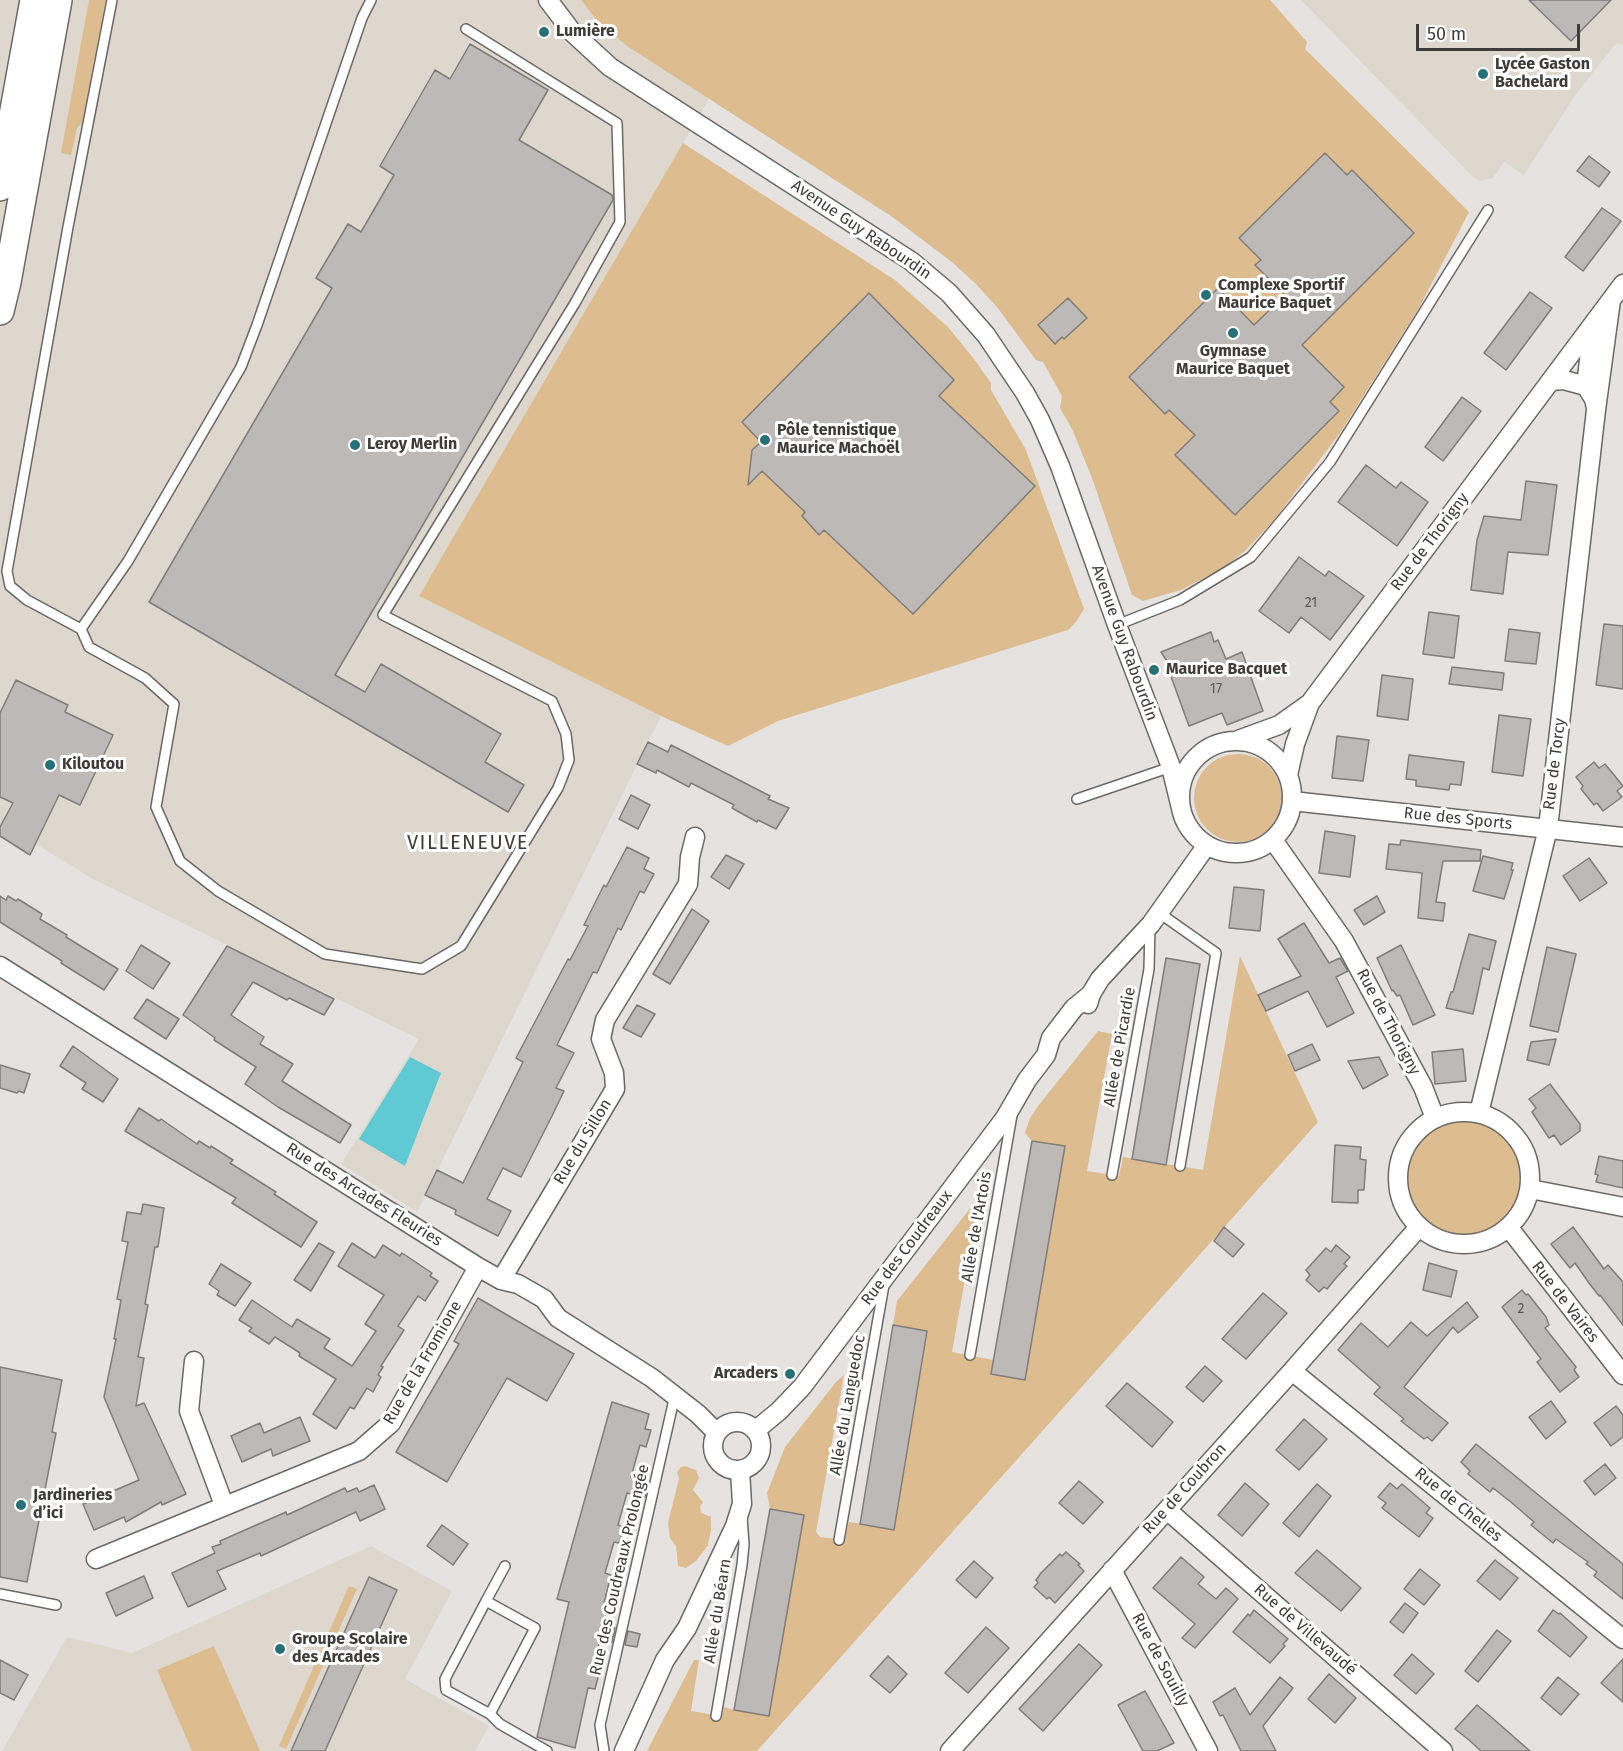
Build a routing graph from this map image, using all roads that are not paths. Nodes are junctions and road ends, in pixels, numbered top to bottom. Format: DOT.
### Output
graph roads {
  1 [pos="17,0"];
  2 [pos="34,0"];
  3 [pos="58,0"];
  4 [pos="112,0"];
  5 [pos="371,0"];
  6 [pos="549,0"];
  7 [pos="466,28"];
  8 [pos="0,100"];
  9 [pos="0,187"];
  10 [pos="1488,210"];
  11 [pos="1623,284"];
  12 [pos="1611,300"];
  13 [pos="0,311"];
  14 [pos="1593,324"];
  15 [pos="1551,381"];
  16 [pos="1586,386"];
  17 [pos="1596,410"];
  18 [pos="1117,625"];
  19 [pos="81,629"];
  20 [pos="1310,703"];
  21 [pos="1235,741"];
  22 [pos="1211,747"];
  23 [pos="1171,767"];
  24 [pos="1288,776"];
  25 [pos="1077,799"];
  26 [pos="1292,801"];
  27 [pos="1181,808"];
  28 [pos="1548,828"];
  29 [pos="695,837"];
  30 [pos="1623,837"];
  31 [pos="1273,840"];
  32 [pos="1206,846"];
  33 [pos="1154,918"];
  34 [pos="0,966"];
  35 [pos="1014,1104"];
  36 [pos="1479,1113"];
  37 [pos="1435,1118"];
  38 [pos="1180,1166"];
  39 [pos="1112,1176"];
  40 [pos="1530,1190"];
  41 [pos="1623,1207"];
  42 [pos="1419,1227"];
  43 [pos="1509,1228"];
  44 [pos="478,1267"];
  45 [pos="886,1275"];
  46 [pos="501,1280"];
  47 [pos="970,1355"];
  48 [pos="194,1361"];
  49 [pos="1292,1371"];
  50 [pos="1623,1375"];
  51 [pos="675,1395"];
  52 [pos="756,1431"];
  53 [pos="717,1433"];
  54 [pos="740,1470"];
  55 [pos="224,1504"];
  56 [pos="741,1510"];
  57 [pos="1167,1510"];
  58 [pos="839,1540"];
  59 [pos="96,1559"];
  60 [pos="505,1566"];
  61 [pos="1112,1570"];
  62 [pos="0,1594"];
  63 [pos="486,1601"];
  64 [pos="56,1605"];
  65 [pos="1623,1639"];
  66 [pos="490,1714"];
  67 [pos="716,1716"];
  68 [pos="952,1750"];
  69 [pos="547,1751"];
  70 [pos="604,1751"];
  71 [pos="624,1751"];
  72 [pos="1208,1751"];
  73 [pos="1443,1751"];
  1 -- 8 [label="main road"];
  2 -- 9 [label="main road"];
  3 -- 13 [label="main road"];
  4 -- 19 [label="lane"];
  5 -- 19 [label="lane"];
  6 -- 18 [label="street, Avenue Guy Rabourdin"];
  7 -- 19 [label="lane"];
  10 -- 18 [label="lane"];
  11 -- 12 [label="street, Rue de Thorigny"];
  12 -- 14 [label="street, Rue de Thorigny"];
  12 -- 17 [label="street, Rue de Torcy"];
  14 -- 15 [label="street, Rue de Thorigny"];
  14 -- 16 [label="street, Rue de Torcy"];
  15 -- 16 [label="street"];
  15 -- 20 [label="street, Rue de Thorigny"];
  16 -- 17 [label="street, Rue de Torcy"];
  17 -- 28 [label="street, Rue de Torcy"];
  18 -- 23 [label="street, Avenue Guy Rabourdin"];
  20 -- 21 [label="street, Rue de Thorigny"];
  20 -- 24 [label="street, Rue de Thorigny"];
  21 -- 22 [label="street"];
  21 -- 24 [label="street"];
  22 -- 23 [label="street"];
  22 -- 27 [label="street"];
  23 -- 25 [label="lane"];
  23 -- 27 [label="street, Avenue Guy Rabourdin"];
  24 -- 26 [label="street"];
  26 -- 28 [label="street, Rue des Sports"];
  26 -- 31 [label="street"];
  27 -- 32 [label="street"];
  28 -- 30 [label="street, Rue des Sports"];
  28 -- 36 [label="street, Rue de Torcy"];
  29 -- 46 [label="street, Rue du Sillon"];
  31 -- 32 [label="street"];
  31 -- 37 [label="street, Rue de Thorigny"];
  32 -- 33 [label="street, Rue des Coudreaux"];
  33 -- 35 [label="street, Rue des Coudreaux"];
  33 -- 38 [label="lane"];
  33 -- 39 [label="lane, Allée de Picardie"];
  34 -- 44 [label="street, Rue des Arcades Fleuries"];
  35 -- 45 [label="street, Rue des Coudreaux"];
  35 -- 47 [label="lane, Allée de l'Artois"];
  36 -- 37 [label="street"];
  36 -- 40 [label="street"];
  37 -- 42 [label="street"];
  40 -- 41 [label="street"];
  40 -- 43 [label="street"];
  42 -- 43 [label="street"];
  42 -- 49 [label="street, Rue de Coubron"];
  43 -- 50 [label="street, Rue de Vaires"];
  44 -- 46 [label="street, Rue des Arcades Fleuries"];
  44 -- 55 [label="street, Rue de la Fromione"];
  45 -- 52 [label="street, Rue des Coudreaux"];
  45 -- 58 [label="lane, Allée du Languedoc"];
  46 -- 51 [label="street, Rue des Arcades Fleuries"];
  48 -- 55 [label="street"];
  49 -- 57 [label="street, Rue de Coubron"];
  49 -- 65 [label="street, Rue de Chelles"];
  51 -- 53 [label="street, Rue des Arcades Fleuries"];
  51 -- 70 [label="lane, Rue des Coudreaux Prolongée"];
  52 -- 53 [label="street"];
  52 -- 54 [label="street"];
  53 -- 54 [label="street"];
  54 -- 56 [label="street"];
  55 -- 59 [label="street, Rue de la Fromione"];
  56 -- 67 [label="lane, Allée du Béarn"];
  56 -- 71 [label="street"];
  57 -- 61 [label="street, Rue de Coubron"];
  57 -- 73 [label="street, Rue de Villevaudé"];
  60 -- 63 [label="lane"];
  61 -- 68 [label="street, Rue de Coubron"];
  61 -- 72 [label="street, Rue de Souilly"];
  62 -- 64 [label="lane"];
  63 -- 66 [label="lane"];
  63 -- 66 [label="lane"];
  66 -- 69 [label="lane"];
}
